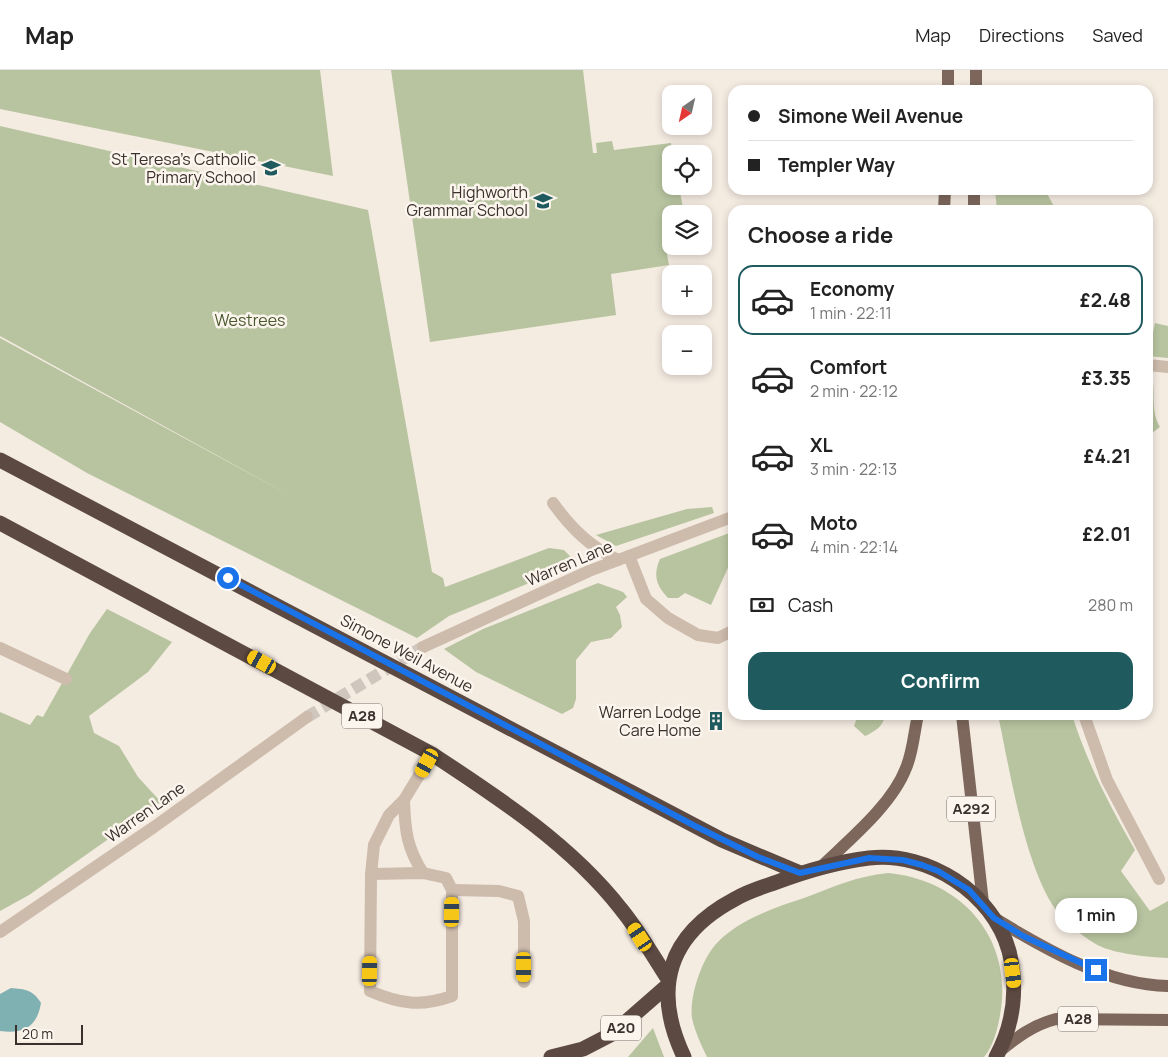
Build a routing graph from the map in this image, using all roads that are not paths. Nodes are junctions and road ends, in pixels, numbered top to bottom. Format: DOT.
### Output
graph roads {
  1 [pos="948,70"];
  2 [pos="976,70"];
  3 [pos="948,85"];
  4 [pos="976,85"];
  5 [pos="1153,366"];
  6 [pos="1168,367"];
  7 [pos="0,460"];
  8 [pos="553,503"];
  9 [pos="728,519"];
  10 [pos="0,523"];
  11 [pos="623,558"];
  12 [pos="728,633"];
  13 [pos="423,647"];
  14 [pos="0,648"];
  15 [pos="66,679"];
  16 [pos="307,717"];
  17 [pos="917,720"];
  18 [pos="963,720"];
  19 [pos="1086,720"];
  20 [pos="432,754"];
  21 [pos="404,800"];
  22 [pos="821,868"];
  23 [pos="800,873"];
  24 [pos="371,874"];
  25 [pos="423,874"];
  26 [pos="1159,879"];
  27 [pos="452,890"];
  28 [pos="983,903"];
  29 [pos="994,918"];
  30 [pos="0,932"];
  31 [pos="524,982"];
  32 [pos="668,983"];
  33 [pos="1168,986"];
  34 [pos="1168,1020"];
  35 [pos="997,1055"];
  36 [pos="551,1057"];
  37 [pos="684,1057"];
  1 -- 3 [label="main road"];
  2 -- 4 [label="main road"];
  5 -- 6 [label="street"];
  7 -- 23 [label="highway, Simone Weil Avenue"];
  8 -- 11 [label="street"];
  9 -- 11 [label="street, Warren Lane"];
  10 -- 20 [label="highway, A28"];
  11 -- 12 [label="street"];
  11 -- 13 [label="street, Warren Lane"];
  14 -- 15 [label="street"];
  16 -- 30 [label="street, Warren Lane"];
  17 -- 22 [label="main road"];
  18 -- 28 [label="main road, A292"];
  19 -- 26 [label="street"];
  20 -- 21 [label="street"];
  20 -- 32 [label="highway, A28"];
  21 -- 24 [label="street"];
  21 -- 25 [label="street"];
  22 -- 23 [label="highway"];
  22 -- 28 [label="highway"];
  23 -- 32 [label="highway"];
  24 -- 25 [label="street"];
  24 -- 27 [label="street"];
  25 -- 27 [label="street"];
  27 -- 31 [label="street"];
  28 -- 29 [label="highway"];
  29 -- 33 [label="main road"];
  29 -- 35 [label="highway"];
  32 -- 36 [label="highway, A20"];
  32 -- 37 [label="highway"];
  34 -- 35 [label="main road, A28"];
}
